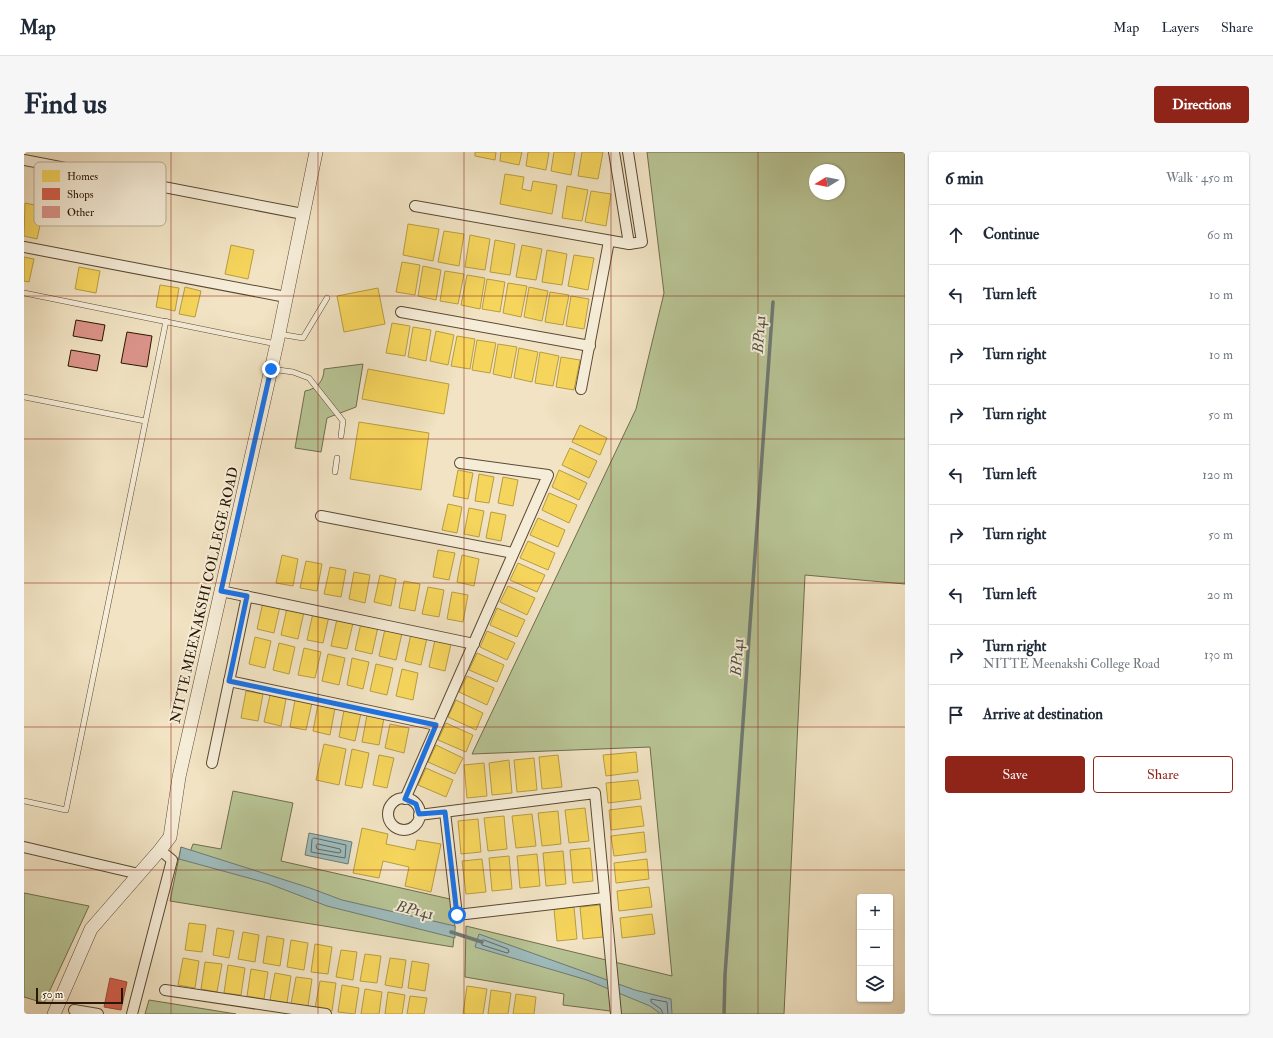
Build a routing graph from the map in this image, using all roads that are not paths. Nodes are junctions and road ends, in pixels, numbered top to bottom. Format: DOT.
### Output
graph roads {
  1 [pos="316,152"];
  2 [pos="614,152"];
  3 [pos="628,152"];
  4 [pos="24,160"];
  5 [pos="34,162"];
  6 [pos="166,187"];
  7 [pos="415,206"];
  8 [pos="303,214"];
  9 [pos="609,241"];
  10 [pos="629,244"];
  11 [pos="24,247"];
  12 [pos="24,293"];
  13 [pos="286,297"];
  14 [pos="327,298"];
  15 [pos="401,312"];
  16 [pos="166,321"];
  17 [pos="278,339"];
  18 [pos="590,346"];
  19 [pos="271,369"];
  20 [pos="581,389"];
  21 [pos="24,397"];
  22 [pos="145,421"];
  23 [pos="341,436"];
  24 [pos="338,458"];
  25 [pos="460,463"];
  26 [pos="335,472"];
  27 [pos="321,516"];
  28 [pos="514,553"];
  29 [pos="221,591"];
  30 [pos="247,596"];
  31 [pos="474,644"];
  32 [pos="229,681"];
  33 [pos="436,725"];
  34 [pos="212,763"];
  35 [pos="405,799"];
  36 [pos="24,801"];
  37 [pos="445,812"];
  38 [pos="419,814"];
  39 [pos="24,848"];
  40 [pos="160,850"];
  41 [pos="139,874"];
  42 [pos="604,898"];
  43 [pos="165,990"];
  44 [pos="74,1010"];
  45 [pos="54,1014"];
  46 [pos="98,1014"];
  47 [pos="132,1014"];
  48 [pos="326,1014"];
  49 [pos="616,1014"];
  1 -- 8 [label="street, NITTE MEENAKSHI COLLEGE ROAD"];
  2 -- 10 [label="street"];
  3 -- 10 [label="street"];
  4 -- 5 [label="street"];
  6 -- 8 [label="street"];
  7 -- 9 [label="street"];
  8 -- 13 [label="street, NITTE MEENAKSHI COLLEGE ROAD"];
  9 -- 10 [label="street"];
  9 -- 18 [label="street"];
  11 -- 13 [label="street"];
  12 -- 16 [label="lane"];
  13 -- 17 [label="street, NITTE MEENAKSHI COLLEGE ROAD"];
  14 -- 17 [label="lane"];
  15 -- 18 [label="street"];
  16 -- 17 [label="lane"];
  16 -- 22 [label="lane"];
  17 -- 19 [label="street, NITTE MEENAKSHI COLLEGE ROAD"];
  18 -- 20 [label="street"];
  19 -- 23 [label="lane"];
  19 -- 29 [label="street, NITTE MEENAKSHI COLLEGE ROAD"];
  21 -- 22 [label="lane"];
  22 -- 36 [label="lane"];
  24 -- 26 [label="lane"];
  25 -- 28 [label="street"];
  27 -- 28 [label="street"];
  28 -- 31 [label="street"];
  29 -- 30 [label="street"];
  29 -- 40 [label="street, NITTE MEENAKSHI COLLEGE ROAD"];
  30 -- 31 [label="street"];
  30 -- 32 [label="street"];
  31 -- 33 [label="street"];
  32 -- 33 [label="street"];
  32 -- 34 [label="street"];
  33 -- 35 [label="street"];
  35 -- 38 [label="street"];
  35 -- 38 [label="street"];
  37 -- 38 [label="street"];
  37 -- 42 [label="street"];
  37 -- 42 [label="street"];
  39 -- 41 [label="street"];
  40 -- 41 [label="street, NITTE MEENAKSHI COLLEGE ROAD"];
  40 -- 47 [label="street"];
  41 -- 45 [label="street, NITTE MEENAKSHI COLLEGE ROAD"];
  42 -- 49 [label="street"];
  43 -- 48 [label="street"];
  44 -- 46 [label="street"];
}
